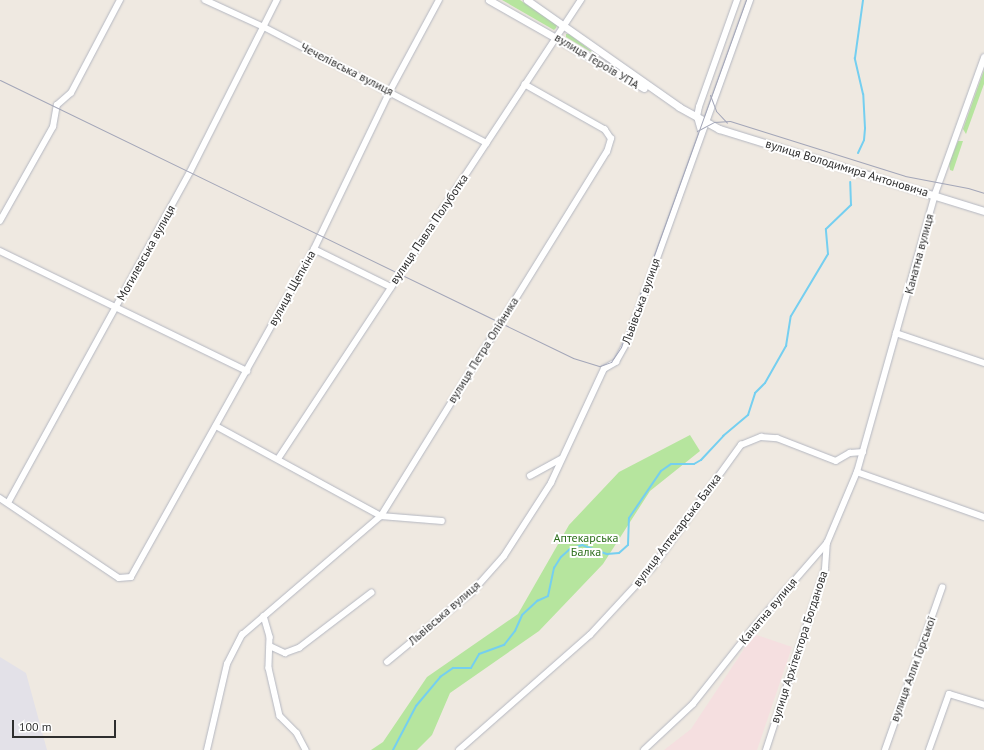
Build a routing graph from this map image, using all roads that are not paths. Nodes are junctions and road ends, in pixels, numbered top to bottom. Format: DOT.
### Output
graph roads {
  1 [pos="120,0"];
  2 [pos="205,0"];
  3 [pos="277,0"];
  4 [pos="439,0"];
  5 [pos="489,0"];
  6 [pos="527,0"];
  7 [pos="581,0"];
  8 [pos="737,0"];
  9 [pos="750,0"];
  10 [pos="564,26"];
  11 [pos="264,27"];
  12 [pos="557,36"];
  13 [pos="984,58"];
  14 [pos="526,85"];
  15 [pos="390,91"];
  16 [pos="703,121"];
  17 [pos="488,142"];
  18 [pos="935,194"];
  19 [pos="984,212"];
  20 [pos="0,221"];
  21 [pos="314,249"];
  22 [pos="0,251"];
  23 [pos="391,287"];
  24 [pos="117,307"];
  25 [pos="896,333"];
  26 [pos="984,363"];
  27 [pos="247,371"];
  28 [pos="216,426"];
  29 [pos="863,452"];
  30 [pos="278,459"];
  31 [pos="561,460"];
  32 [pos="858,472"];
  33 [pos="530,476"];
  34 [pos="0,498"];
  35 [pos="8,503"];
  36 [pos="381,516"];
  37 [pos="984,517"];
  38 [pos="442,521"];
  39 [pos="827,542"];
  40 [pos="942,588"];
  41 [pos="372,592"];
  42 [pos="264,616"];
  43 [pos="270,646"];
  44 [pos="387,662"];
  45 [pos="984,705"];
  46 [pos="207,750"];
  47 [pos="306,750"];
  48 [pos="459,750"];
  49 [pos="644,750"];
  50 [pos="766,750"];
  51 [pos="885,750"];
  52 [pos="929,750"];
  1 -- 20 [label="street"];
  2 -- 11 [label="street, Чечелівська вулиця"];
  3 -- 11 [label="street, Могилевська вулиця"];
  4 -- 15 [label="street, вулиця Щепкіна"];
  5 -- 12 [label="street, вулиця Героїв УПА"];
  6 -- 10 [label="street, вулиця Героїв УПА"];
  7 -- 10 [label="street, вулиця Павла Полуботка"];
  8 -- 16 [label="street"];
  9 -- 16 [label="street"];
  10 -- 12 [label="street, вулиця Павла Полуботка"];
  10 -- 16 [label="street, вулиця Героїв УПА"];
  11 -- 15 [label="street, Чечелівська вулиця"];
  11 -- 24 [label="street, Могилевська вулиця"];
  12 -- 14 [label="street, вулиця Павла Полуботка"];
  12 -- 16 [label="street, вулиця Героїв УПА"];
  13 -- 18 [label="street, Канатна вулиця"];
  14 -- 17 [label="street, вулиця Павла Полуботка"];
  14 -- 36 [label="street, вулиця Петра Олійника"];
  15 -- 17 [label="street, Чечелівська вулиця"];
  15 -- 21 [label="street, вулиця Щепкіна"];
  16 -- 18 [label="street, вулиця Володимира Антоновича"];
  16 -- 31 [label="street, Львівська вулиця"];
  17 -- 23 [label="street, вулиця Павла Полуботка"];
  18 -- 19 [label="street, вулиця Володимира Антоновича"];
  18 -- 25 [label="street, Канатна вулиця"];
  21 -- 23 [label="street"];
  21 -- 27 [label="street, вулиця Щепкіна"];
  22 -- 24 [label="street"];
  23 -- 30 [label="street, вулиця Павла Полуботка"];
  24 -- 27 [label="street"];
  24 -- 35 [label="street, Могилевська вулиця"];
  25 -- 26 [label="street"];
  25 -- 29 [label="street, Канатна вулиця"];
  27 -- 28 [label="street, вулиця Щепкіна"];
  28 -- 30 [label="street"];
  28 -- 35 [label="street, вулиця Щепкіна"];
  29 -- 32 [label="street, Канатна вулиця"];
  29 -- 48 [label="street, вулиця Аптекарська Балка"];
  30 -- 36 [label="street"];
  31 -- 33 [label="street"];
  31 -- 44 [label="street, Львівська вулиця"];
  32 -- 37 [label="street"];
  32 -- 39 [label="street, Канатна вулиця"];
  34 -- 35 [label="street"];
  36 -- 38 [label="street"];
  36 -- 42 [label="street, вулиця Петра Олійника"];
  39 -- 49 [label="street, Канатна вулиця"];
  39 -- 50 [label="street, вулиця Архітектора Богданова"];
  40 -- 51 [label="street, вулиця Алли Горської"];
  41 -- 43 [label="street"];
  42 -- 43 [label="street"];
  42 -- 46 [label="street, вулиця Петра Олійника"];
  43 -- 47 [label="street"];
  45 -- 52 [label="street"];
}
